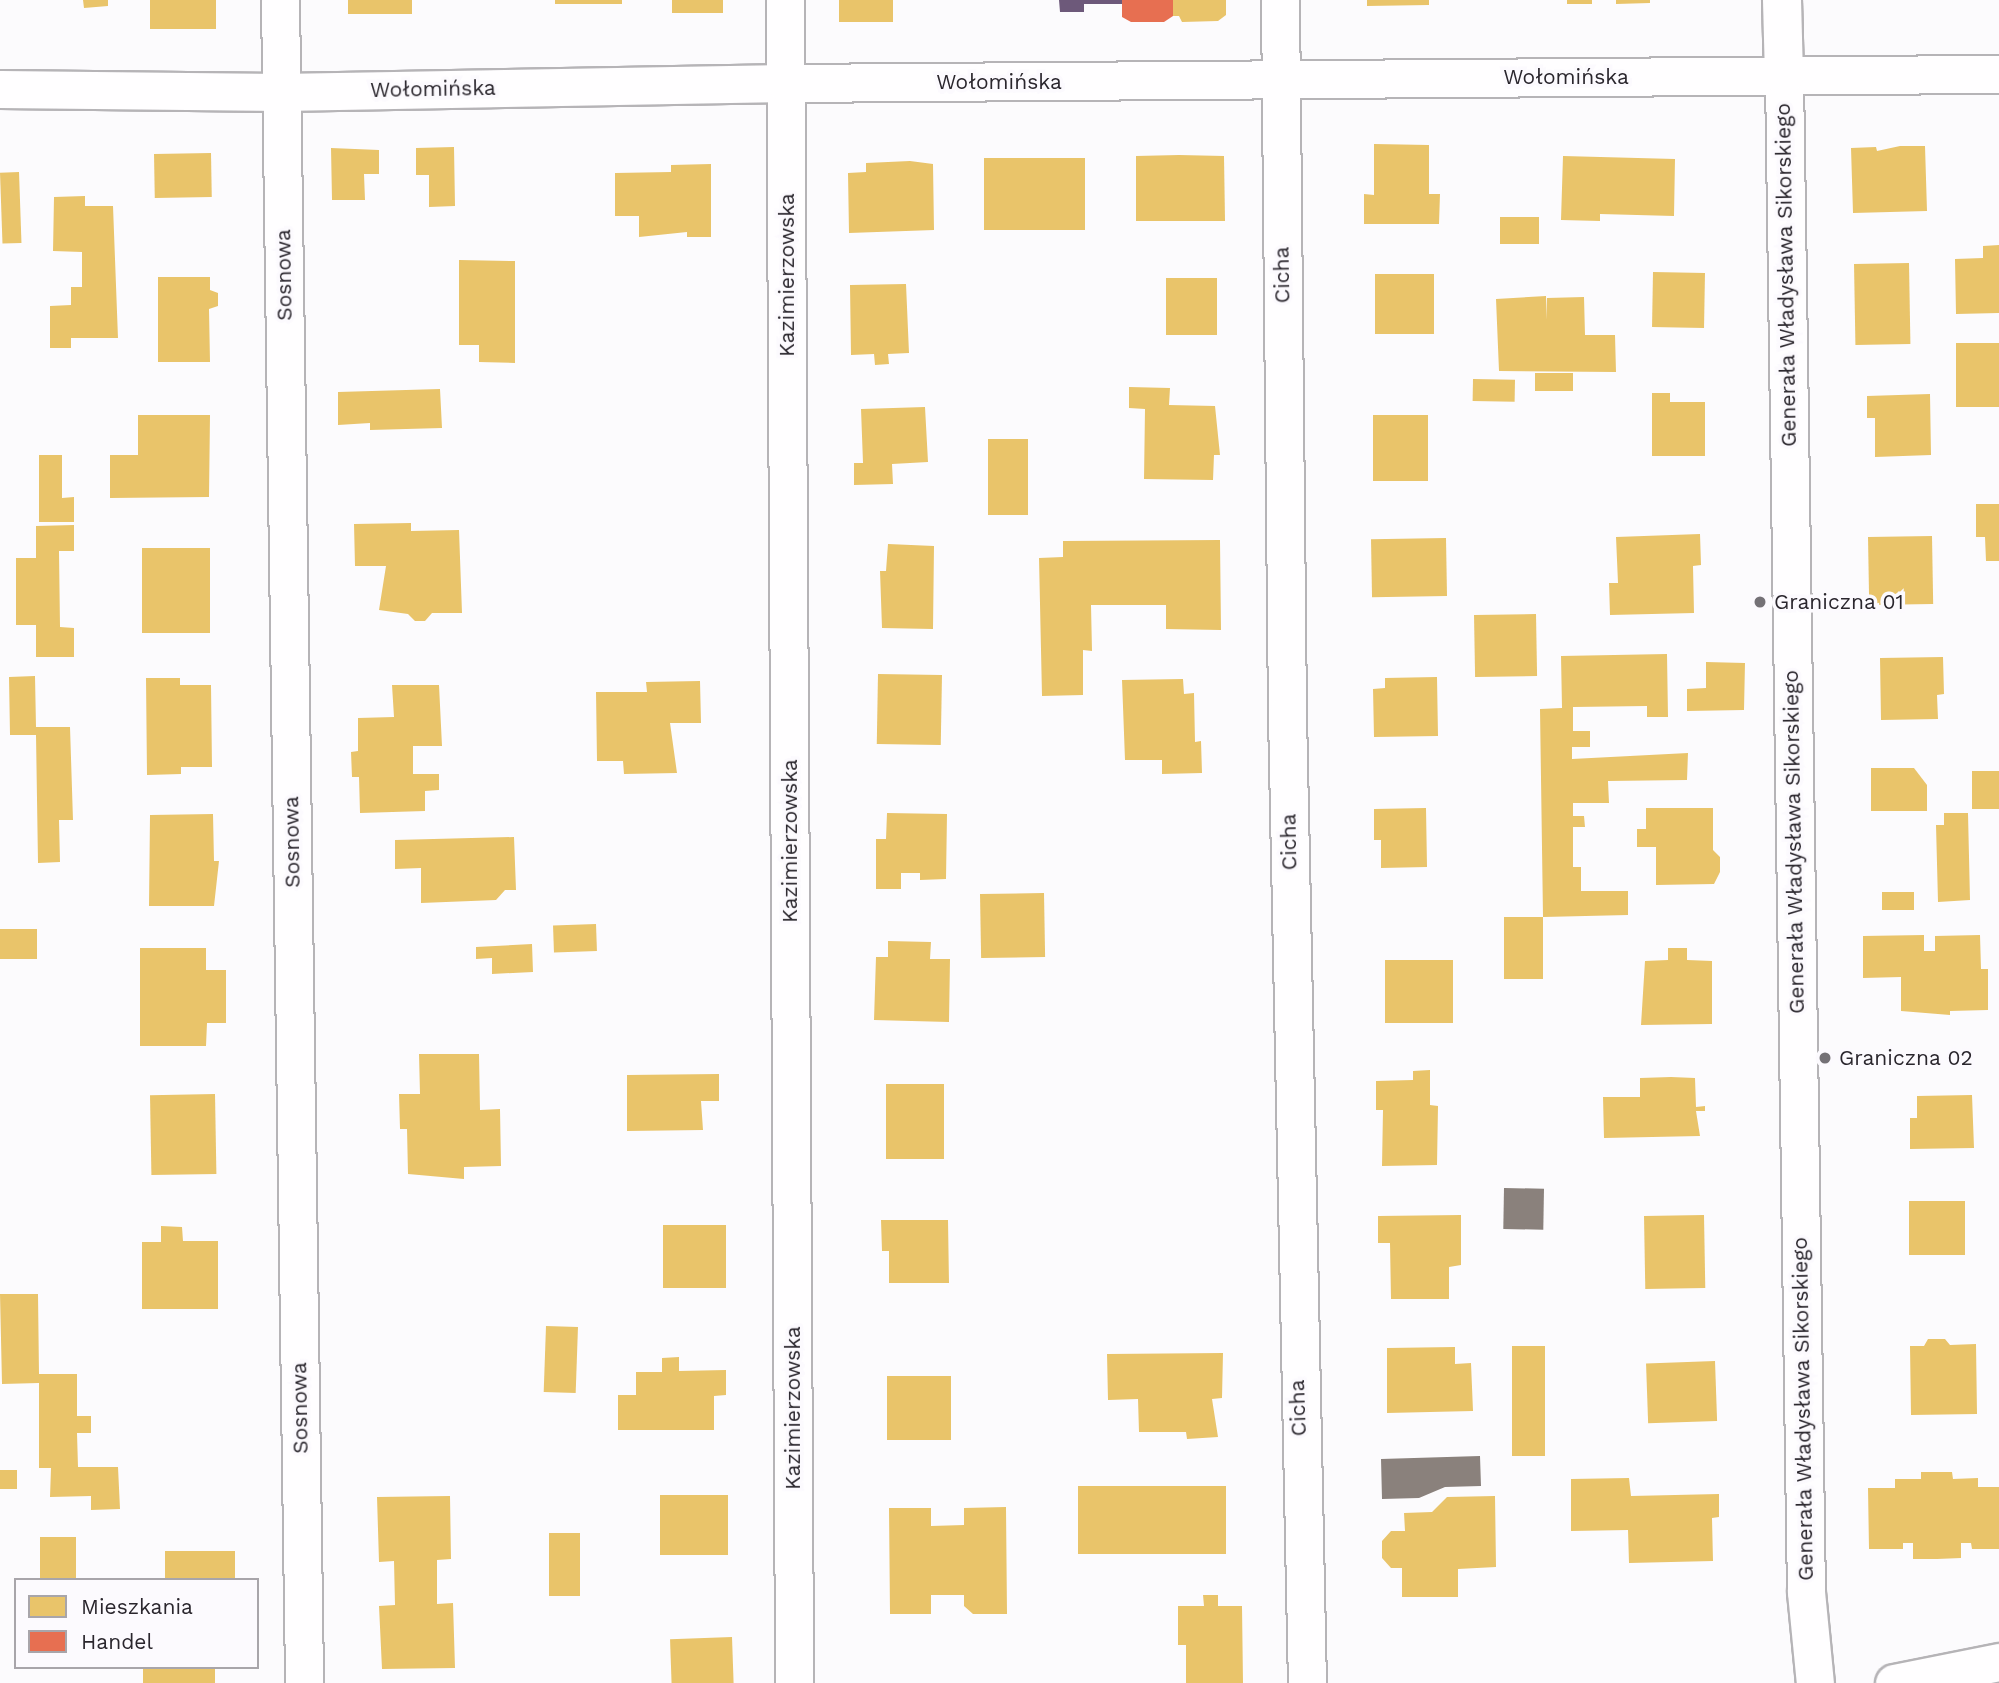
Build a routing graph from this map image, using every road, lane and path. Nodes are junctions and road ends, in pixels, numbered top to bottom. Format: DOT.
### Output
graph roads {
  1 [pos="281,0"];
  2 [pos="785,0"];
  3 [pos="1280,0"];
  4 [pos="1782,0"];
  5 [pos="1999,74"];
  6 [pos="1784,76"];
  7 [pos="1280,79"];
  8 [pos="786,83"];
  9 [pos="0,89"];
  10 [pos="281,92"];
  11 [pos="1999,1662"];
  12 [pos="304,1683"];
  13 [pos="794,1683"];
  14 [pos="1307,1683"];
  15 [pos="1815,1683"];
  16 [pos="1894,1683"];
  1 -- 10 [label="street, Sosnowa"];
  2 -- 8 [label="street, Kazimierzowska"];
  3 -- 7 [label="street, Cicha"];
  4 -- 6 [label="street, Generała Władysława Sikorskiego"];
  5 -- 6 [label="street, Wołomińska"];
  6 -- 7 [label="street, Wołomińska"];
  6 -- 15 [label="street, Generała Władysława Sikorskiego"];
  7 -- 8 [label="street, Wołomińska"];
  7 -- 14 [label="street, Cicha"];
  8 -- 10 [label="street, Wołomińska"];
  8 -- 13 [label="street, Kazimierzowska"];
  9 -- 10 [label="street, Wołomińska"];
  10 -- 12 [label="street, Sosnowa"];
  11 -- 16 [label="street"];
}
